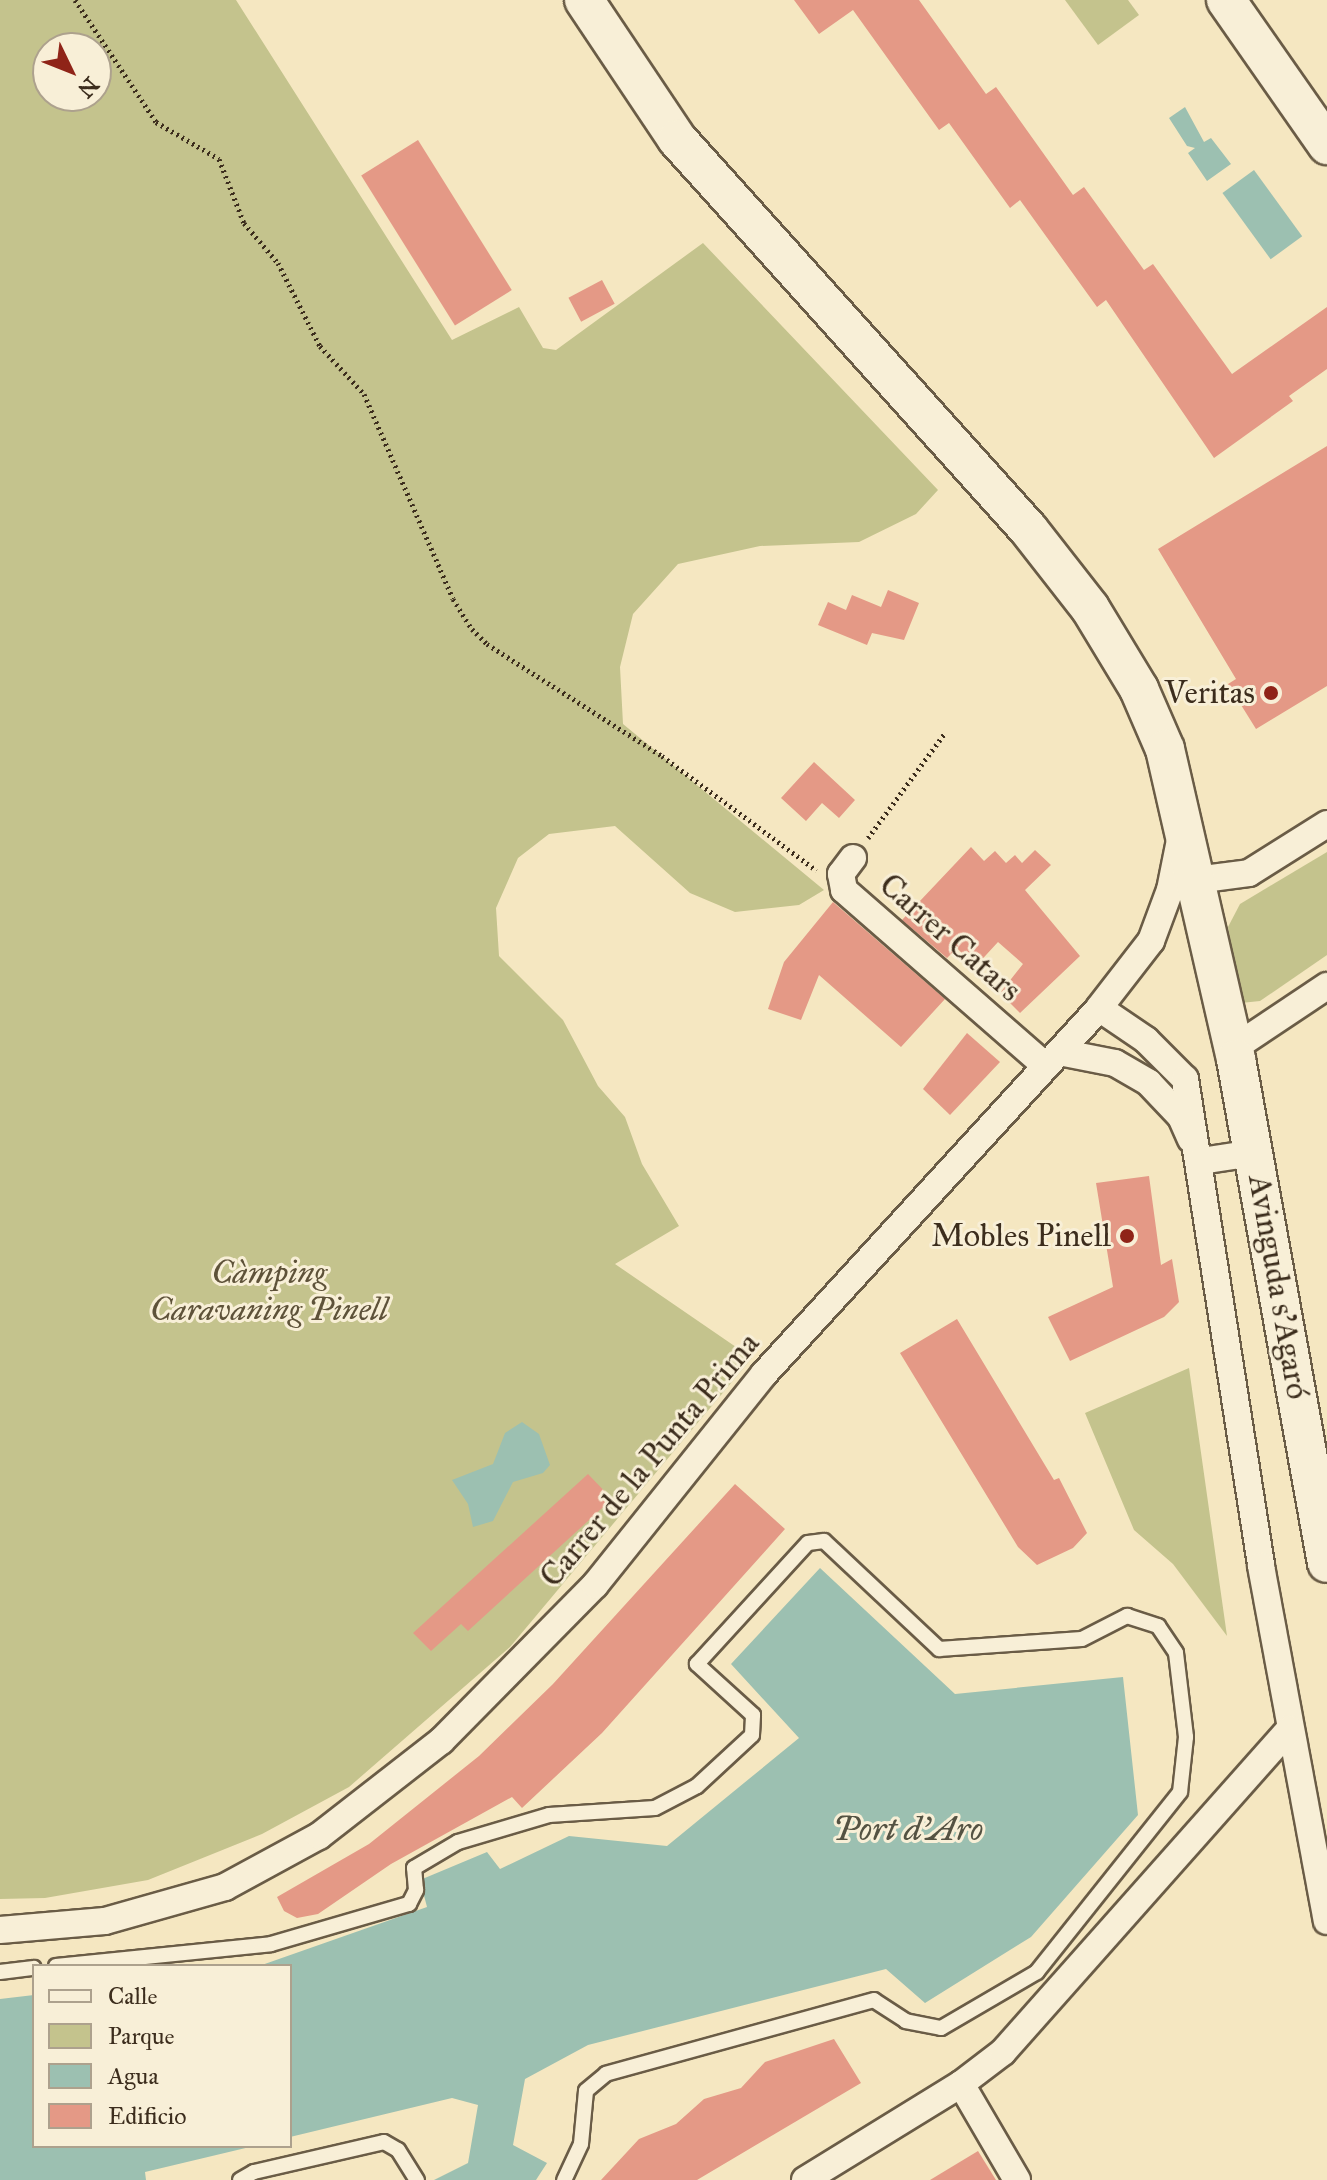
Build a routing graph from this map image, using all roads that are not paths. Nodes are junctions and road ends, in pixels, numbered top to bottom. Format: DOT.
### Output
graph roads {
  1 [pos="584,0"];
  2 [pos="1226,0"];
  3 [pos="1322,126"];
  4 [pos="1327,824"];
  5 [pos="1183,825"];
  6 [pos="853,858"];
  7 [pos="1196,880"];
  8 [pos="1327,986"];
  9 [pos="1099,1008"];
  10 [pos="1234,1048"];
  11 [pos="1053,1059"];
  12 [pos="1253,1153"];
  13 [pos="1201,1161"];
  14 [pos="1327,1563"];
  15 [pos="1290,1729"];
  16 [pos="1327,1921"];
  17 [pos="0,1930"];
  18 [pos="76,1964"];
  19 [pos="32,1968"];
  20 [pos="0,1972"];
  21 [pos="961,2084"];
  22 [pos="240,2180"];
  23 [pos="417,2180"];
  24 [pos="564,2180"];
  25 [pos="805,2180"];
  26 [pos="1017,2180"];
  1 -- 5 [label="main road, Avinguda s'Agaró"];
  2 -- 3 [label="main road"];
  4 -- 7 [label="street"];
  5 -- 7 [label="main road, Avinguda s'Agaró"];
  5 -- 9 [label="street, Carrer de la Punta Prima"];
  6 -- 11 [label="street, Carrer Catars"];
  7 -- 10 [label="main road, Avinguda s'Agaró"];
  8 -- 10 [label="street"];
  9 -- 11 [label="street, Carrer de la Punta Prima"];
  9 -- 13 [label="street"];
  10 -- 12 [label="main road, Avinguda s'Agaró"];
  11 -- 13 [label="street"];
  11 -- 17 [label="street, Carrer de la Punta Prima"];
  12 -- 13 [label="street"];
  12 -- 14 [label="main road, Avinguda s'Agaró"];
  13 -- 15 [label="street"];
  15 -- 16 [label="street"];
  15 -- 21 [label="street"];
  18 -- 24 [label="lane"];
  19 -- 20 [label="lane"];
  21 -- 25 [label="street"];
  21 -- 26 [label="street"];
  22 -- 23 [label="lane"];
}
